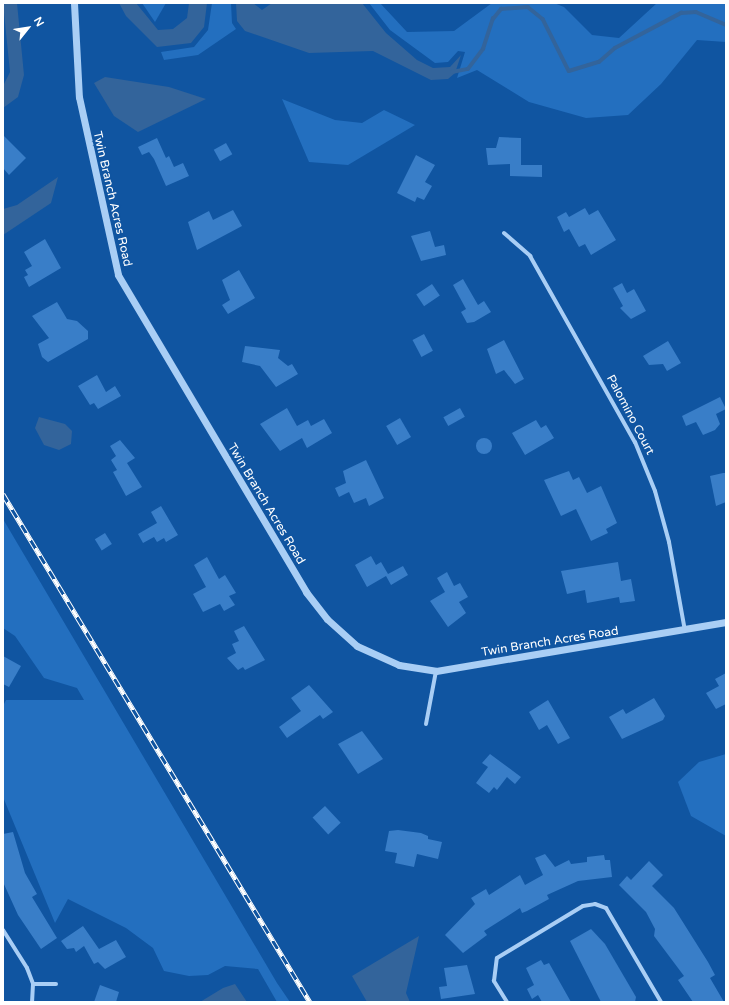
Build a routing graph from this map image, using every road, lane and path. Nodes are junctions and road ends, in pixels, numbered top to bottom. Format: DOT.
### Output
graph roads {
  1 [pos="74,3"];
  2 [pos="504,232"];
  3 [pos="726,622"];
  4 [pos="685,631"];
  5 [pos="436,671"];
  6 [pos="426,724"];
  7 [pos="3,930"];
  8 [pos="33,984"];
  9 [pos="56,984"];
  10 [pos="32,1002"];
  11 [pos="507,1002"];
  12 [pos="661,1002"];
  1 -- 5 [label="street, Twin Branch Acres Road"];
  2 -- 4 [label="street, Palomino Court"];
  3 -- 4 [label="street, Twin Branch Acres Road"];
  4 -- 5 [label="street, Twin Branch Acres Road"];
  5 -- 6 [label="street"];
  7 -- 8 [label="street"];
  8 -- 9 [label="street"];
  8 -- 10 [label="street"];
  11 -- 12 [label="street"];
}
